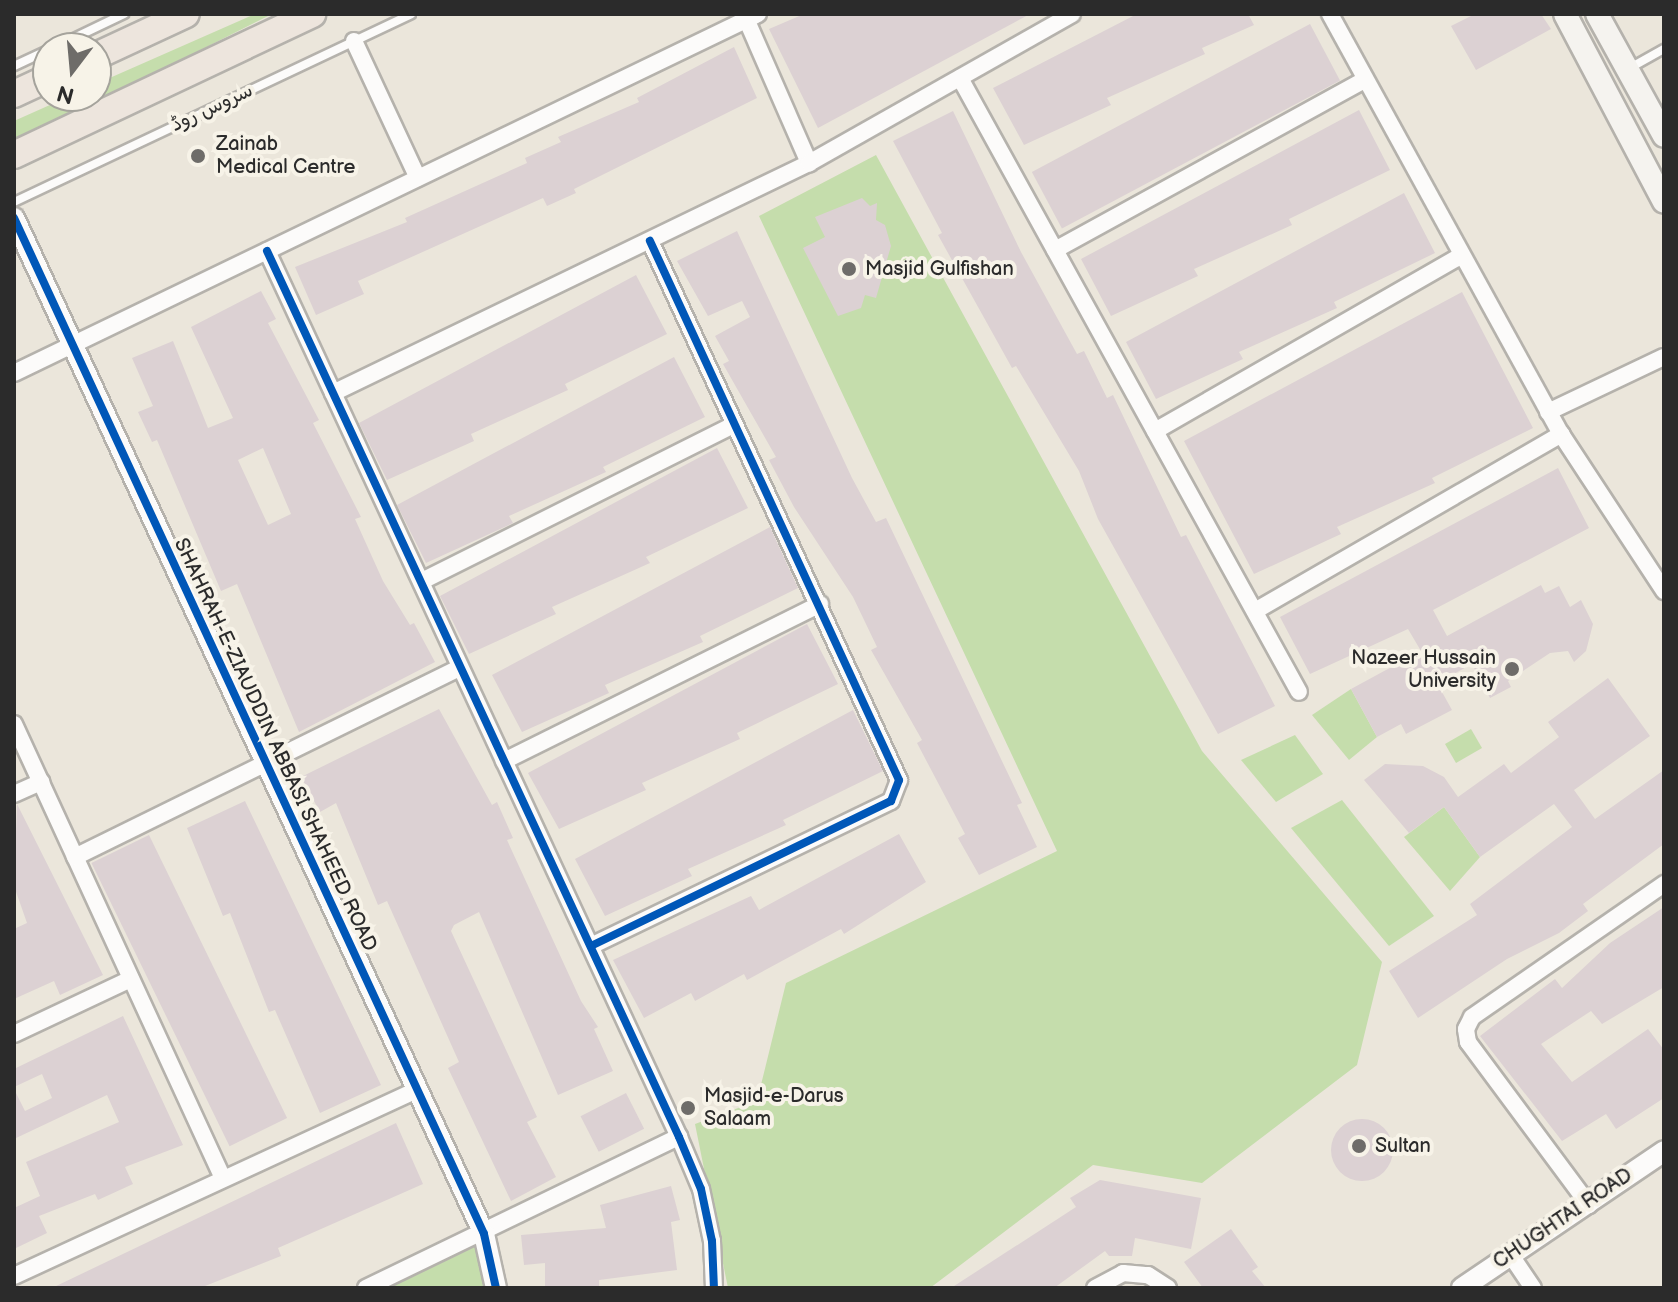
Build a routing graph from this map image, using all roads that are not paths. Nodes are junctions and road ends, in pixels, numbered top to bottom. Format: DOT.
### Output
graph roads {
  1 [pos="124,14"];
  2 [pos="186,14"];
  3 [pos="312,14"];
  4 [pos="411,14"];
  5 [pos="1072,14"];
  6 [pos="1330,14"];
  7 [pos="1565,14"];
  8 [pos="1597,14"];
  9 [pos="749,16"];
  10 [pos="86,32"];
  11 [pos="354,41"];
  12 [pos="112,49"];
  13 [pos="1664,49"];
  14 [pos="1628,69"];
  15 [pos="960,78"];
  16 [pos="1364,80"];
  17 [pos="1664,135"];
  18 [pos="14,155"];
  19 [pos="809,163"];
  20 [pos="418,178"];
  21 [pos="14,202"];
  22 [pos="1664,202"];
  23 [pos="14,218"];
  24 [pos="650,241"];
  25 [pos="1055,250"];
  26 [pos="267,251"];
  27 [pos="1460,256"];
  28 [pos="73,346"];
  29 [pos="1664,357"];
  30 [pos="14,373"];
  31 [pos="333,393"];
  32 [pos="1548,412"];
  33 [pos="733,425"];
  34 [pos="1155,431"];
  35 [pos="1561,434"];
  36 [pos="422,581"];
  37 [pos="1664,591"];
  38 [pos="820,604"];
  39 [pos="1255,611"];
  40 [pos="459,668"];
  41 [pos="1299,692"];
  42 [pos="14,724"];
  43 [pos="504,761"];
  44 [pos="266,764"];
  45 [pos="41,782"];
  46 [pos="14,794"];
  47 [pos="75,857"];
  48 [pos="1664,884"];
  49 [pos="593,945"];
  50 [pos="131,979"];
  51 [pos="14,1034"];
  52 [pos="416,1090"];
  53 [pos="679,1137"];
  54 [pos="1664,1151"];
  55 [pos="223,1178"];
  56 [pos="1589,1205"];
  57 [pos="484,1234"];
  58 [pos="1510,1254"];
  59 [pos="14,1276"];
  60 [pos="366,1288"];
  61 [pos="496,1288"];
  62 [pos="714,1288"];
  63 [pos="1095,1288"];
  64 [pos="1168,1288"];
  65 [pos="1462,1288"];
  66 [pos="1533,1288"];
  1 -- 10 [label="lane"];
  2 -- 12 [label="highway"];
  3 -- 18 [label="highway"];
  4 -- 11 [label="lane, سروس روڈ"];
  5 -- 15 [label="street"];
  6 -- 16 [label="street"];
  7 -- 22 [label="main road"];
  8 -- 14 [label="main road"];
  9 -- 19 [label="street"];
  9 -- 20 [label="street"];
  11 -- 20 [label="street"];
  11 -- 21 [label="lane, سروس روڈ"];
  13 -- 14 [label="lane"];
  14 -- 17 [label="main road"];
  15 -- 19 [label="street"];
  15 -- 25 [label="street"];
  16 -- 25 [label="street"];
  16 -- 27 [label="street"];
  19 -- 24 [label="street"];
  20 -- 26 [label="street"];
  23 -- 28 [label="street, SHAHRAH-E-ZIAUDDIN ABBASI SHAHEED ROAD"];
  24 -- 31 [label="street"];
  24 -- 33 [label="street"];
  25 -- 34 [label="street"];
  26 -- 28 [label="street"];
  26 -- 31 [label="street"];
  27 -- 32 [label="street"];
  27 -- 34 [label="street"];
  28 -- 30 [label="street"];
  28 -- 44 [label="street, SHAHRAH-E-ZIAUDDIN ABBASI SHAHEED ROAD"];
  29 -- 32 [label="street"];
  31 -- 36 [label="street"];
  32 -- 35 [label="street"];
  33 -- 36 [label="street"];
  33 -- 38 [label="street"];
  34 -- 39 [label="street"];
  35 -- 37 [label="street"];
  35 -- 39 [label="street"];
  36 -- 40 [label="street"];
  38 -- 43 [label="street"];
  38 -- 49 [label="street"];
  39 -- 41 [label="street"];
  40 -- 43 [label="street"];
  40 -- 44 [label="street"];
  42 -- 45 [label="street"];
  43 -- 49 [label="street"];
  44 -- 47 [label="street"];
  44 -- 52 [label="street, SHAHRAH-E-ZIAUDDIN ABBASI SHAHEED ROAD"];
  45 -- 46 [label="street"];
  45 -- 47 [label="street"];
  47 -- 50 [label="street"];
  48 -- 56 [label="street"];
  49 -- 53 [label="street"];
  50 -- 51 [label="street"];
  50 -- 55 [label="street"];
  52 -- 55 [label="street"];
  52 -- 57 [label="street, SHAHRAH-E-ZIAUDDIN ABBASI SHAHEED ROAD"];
  53 -- 57 [label="street"];
  53 -- 62 [label="street"];
  54 -- 56 [label="street, CHUGHTAI ROAD"];
  55 -- 59 [label="street"];
  56 -- 58 [label="street, CHUGHTAI ROAD"];
  57 -- 60 [label="street"];
  57 -- 61 [label="street, SHAHRAH-E-ZIAUDDIN ABBASI SHAHEED ROAD"];
  58 -- 65 [label="street, CHUGHTAI ROAD"];
  58 -- 66 [label="street"];
  63 -- 64 [label="street"];
}
